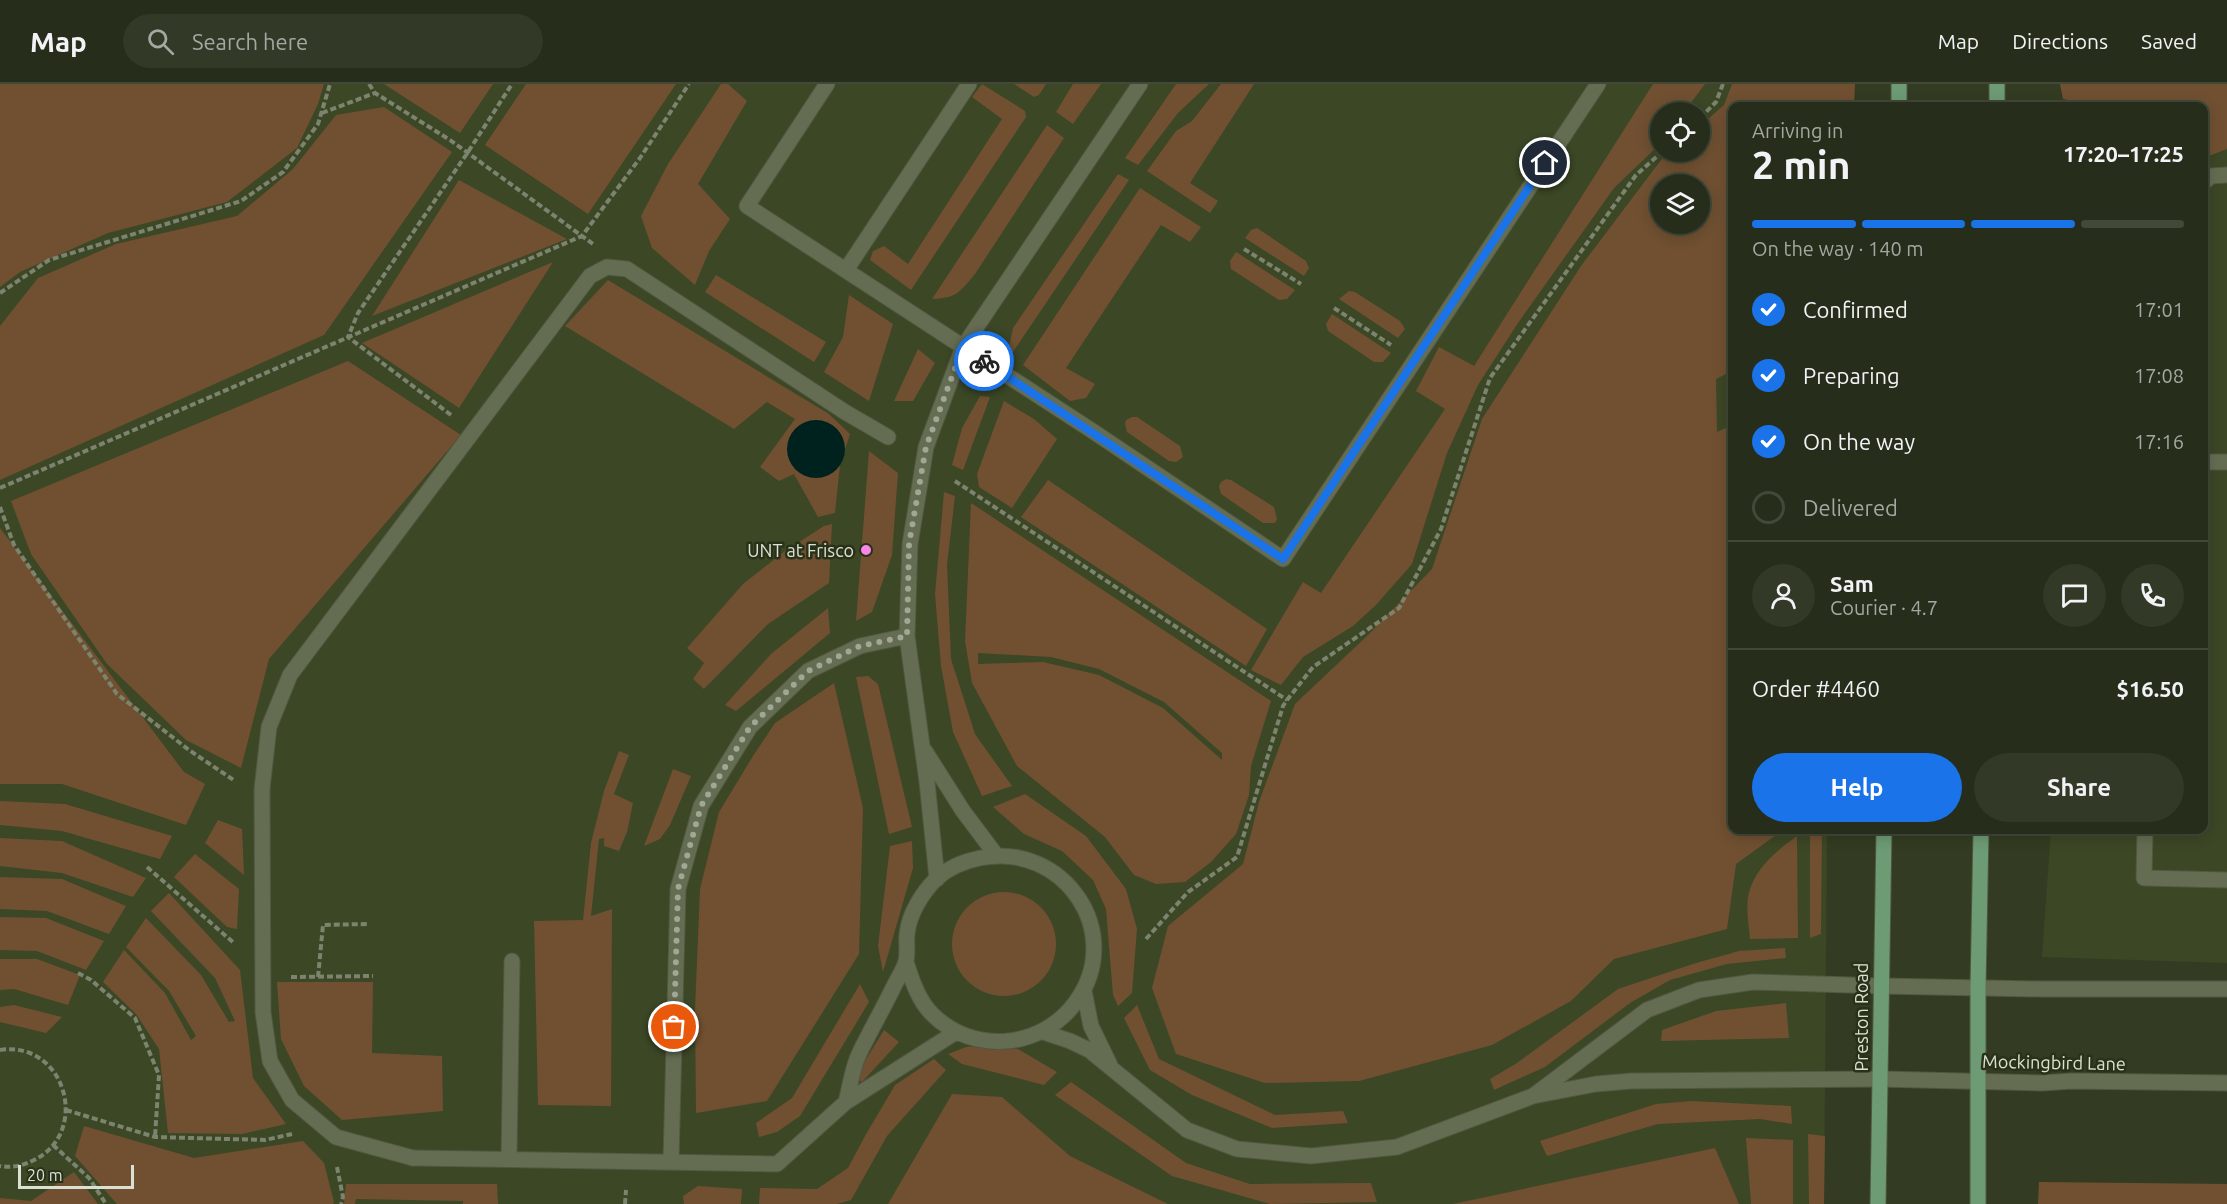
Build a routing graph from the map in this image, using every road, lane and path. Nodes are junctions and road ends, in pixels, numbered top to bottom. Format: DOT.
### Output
graph roads {
  1 [pos="330,84"];
  2 [pos="369,84"];
  3 [pos="513,84"];
  4 [pos="689,84"];
  5 [pos="827,84"];
  6 [pos="969,84"];
  7 [pos="1140,84"];
  8 [pos="1598,84"];
  9 [pos="1723,84"];
  10 [pos="1899,84"];
  11 [pos="1997,84"];
  12 [pos="375,93"];
  13 [pos="1899,102"];
  14 [pos="1997,102"];
  15 [pos="1710,108"];
  16 [pos="322,113"];
  17 [pos="468,153"];
  18 [pos="1651,162"];
  19 [pos="2227,175"];
  20 [pos="2208,179"];
  21 [pos="582,236"];
  22 [pos="1244,249"];
  23 [pos="627,269"];
  24 [pos="846,270"];
  25 [pos="1300,284"];
  26 [pos="0,293"];
  27 [pos="1334,308"];
  28 [pos="348,337"];
  29 [pos="963,347"];
  30 [pos="1393,347"];
  31 [pos="473,432"];
  32 [pos="888,437"];
  33 [pos="2208,462"];
  34 [pos="2227,462"];
  35 [pos="955,481"];
  36 [pos="0,488"];
  37 [pos="0,507"];
  38 [pos="907,636"];
  39 [pos="1287,700"];
  40 [pos="921,743"];
  41 [pos="262,800"];
  42 [pos="1884,834"];
  43 [pos="1981,834"];
  44 [pos="2145,834"];
  45 [pos="996,855"];
  46 [pos="937,879"];
  47 [pos="2227,880"];
  48 [pos="367,924"];
  49 [pos="1146,939"];
  50 [pos="512,961"];
  51 [pos="906,962"];
  52 [pos="78,973"];
  53 [pos="318,977"];
  54 [pos="1881,986"];
  55 [pos="1978,989"];
  56 [pos="2227,989"];
  57 [pos="1084,991"];
  58 [pos="956,1032"];
  59 [pos="1043,1032"];
  60 [pos="0,1050"];
  61 [pos="1114,1073"];
  62 [pos="1880,1079"];
  63 [pos="1978,1081"];
  64 [pos="2227,1083"];
  65 [pos="1533,1096"];
  66 [pos="846,1102"];
  67 [pos="66,1110"];
  68 [pos="324,1127"];
  69 [pos="154,1137"];
  70 [pos="53,1145"];
  71 [pos="509,1158"];
  72 [pos="671,1161"];
  73 [pos="0,1166"];
  74 [pos="626,1190"];
  75 [pos="106,1204"];
  76 [pos="625,1204"];
  77 [pos="1878,1204"];
  78 [pos="1978,1204"];
  1 -- 16 [label="path"];
  2 -- 12 [label="path"];
  3 -- 17 [label="path"];
  4 -- 21 [label="path"];
  5 -- 24 [label="street"];
  6 -- 24 [label="street"];
  7 -- 29 [label="street"];
  8 -- 29 [label="street"];
  9 -- 15 [label="path"];
  10 -- 13 [label="main road"];
  11 -- 14 [label="main road"];
  12 -- 16 [label="path"];
  12 -- 17 [label="path"];
  16 -- 26 [label="path"];
  17 -- 21 [label="path"];
  17 -- 28 [label="path"];
  18 -- 39 [label="path"];
  19 -- 20 [label="street"];
  21 -- 23 [label="path"];
  21 -- 28 [label="path"];
  22 -- 25 [label="path"];
  23 -- 31 [label="street"];
  23 -- 32 [label="street"];
  24 -- 29 [label="street"];
  27 -- 30 [label="path"];
  28 -- 31 [label="path"];
  28 -- 36 [label="path"];
  29 -- 38 [label="street"];
  31 -- 41 [label="street"];
  33 -- 34 [label="street"];
  35 -- 39 [label="path"];
  37 -- 41 [label="path"];
  38 -- 40 [label="street"];
  38 -- 72 [label="street"];
  39 -- 49 [label="path"];
  40 -- 45 [label="street"];
  40 -- 46 [label="street"];
  41 -- 68 [label="street"];
  42 -- 54 [label="main road, Preston Road"];
  43 -- 55 [label="main road"];
  44 -- 47 [label="street"];
  45 -- 46 [label="street"];
  45 -- 57 [label="street"];
  46 -- 51 [label="street"];
  48 -- 53 [label="path"];
  50 -- 71 [label="street"];
  51 -- 58 [label="street"];
  51 -- 66 [label="street"];
  52 -- 69 [label="path"];
  54 -- 55 [label="street"];
  54 -- 62 [label="main road, Preston Road"];
  54 -- 65 [label="street"];
  55 -- 56 [label="street"];
  55 -- 63 [label="main road"];
  57 -- 59 [label="street"];
  57 -- 61 [label="street"];
  58 -- 59 [label="street"];
  58 -- 66 [label="street"];
  59 -- 61 [label="street"];
  60 -- 67 [label="path"];
  61 -- 65 [label="street"];
  62 -- 63 [label="street, Mockingbird Lane"];
  62 -- 65 [label="street, Mockingbird Lane"];
  62 -- 77 [label="main road, Preston Road"];
  63 -- 64 [label="street, Mockingbird Lane"];
  63 -- 78 [label="main road"];
  66 -- 72 [label="street"];
  67 -- 69 [label="path"];
  67 -- 70 [label="path"];
  68 -- 69 [label="path"];
  68 -- 71 [label="street"];
  70 -- 73 [label="path"];
  70 -- 75 [label="path"];
  71 -- 72 [label="street"];
  74 -- 76 [label="path"];
}
